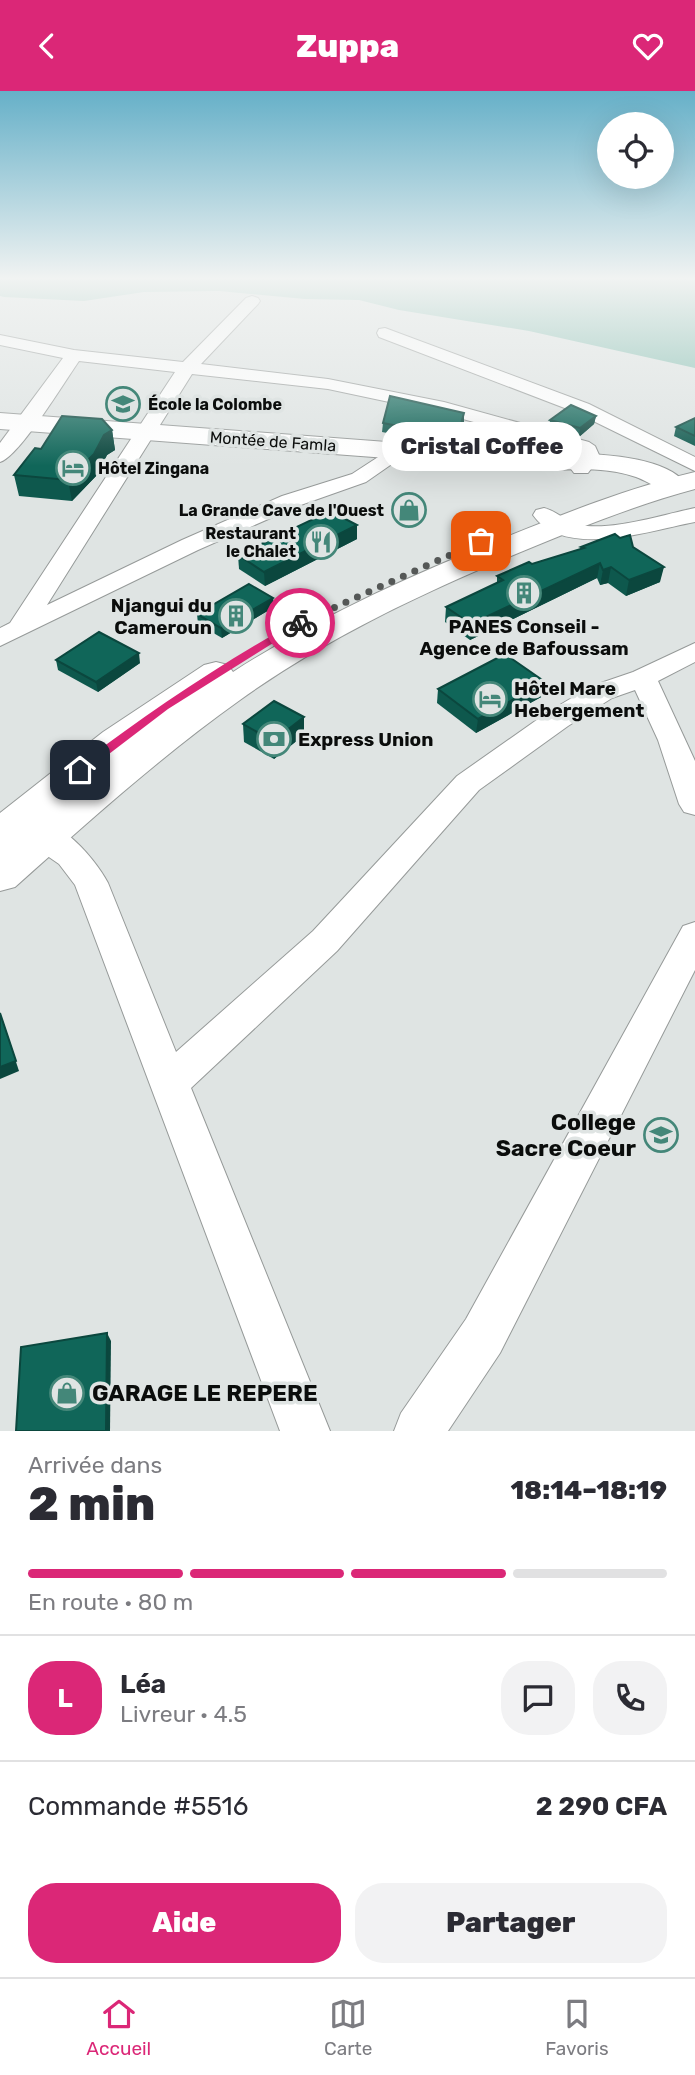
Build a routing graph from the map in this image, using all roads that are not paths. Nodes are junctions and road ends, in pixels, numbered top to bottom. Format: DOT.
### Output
graph roads {
  1 [pos="6,342"];
  2 [pos="213,342"];
  3 [pos="408,342"];
  4 [pos="72,358"];
  5 [pos="0,359"];
  6 [pos="185,370"];
  7 [pos="0,421"];
  8 [pos="27,423"];
  9 [pos="145,432"];
  10 [pos="402,450"];
  11 [pos="0,456"];
  12 [pos="585,465"];
  13 [pos="671,478"];
  14 [pos="695,515"];
  15 [pos="552,521"];
  16 [pos="10,633"];
  17 [pos="695,651"];
  18 [pos="643,678"];
  19 [pos="695,804"];
  20 [pos="21,831"];
  21 [pos="0,875"];
  22 [pos="695,936"];
  23 [pos="168,1084"];
  24 [pos="305,1431"];
  25 [pos="419,1431"];
  1 -- 4 [label="street"];
  2 -- 6 [label="street"];
  3 -- 13 [label="street"];
  4 -- 5 [label="street"];
  4 -- 6 [label="street"];
  4 -- 8 [label="street"];
  6 -- 9 [label="street"];
  6 -- 12 [label="street"];
  7 -- 8 [label="main road, Montée de Famla"];
  8 -- 9 [label="main road, Montée de Famla"];
  8 -- 11 [label="street"];
  9 -- 10 [label="main road, Montée de Famla"];
  9 -- 16 [label="street"];
  10 -- 12 [label="main road, Montée de Famla"];
  10 -- 16 [label="street"];
  12 -- 13 [label="main road, Montée de Famla"];
  13 -- 15 [label="main road"];
  14 -- 15 [label="street"];
  15 -- 20 [label="main road"];
  17 -- 18 [label="street"];
  18 -- 19 [label="street"];
  18 -- 23 [label="street"];
  20 -- 21 [label="main road"];
  20 -- 23 [label="street"];
  22 -- 25 [label="street"];
  23 -- 24 [label="street"];
}
